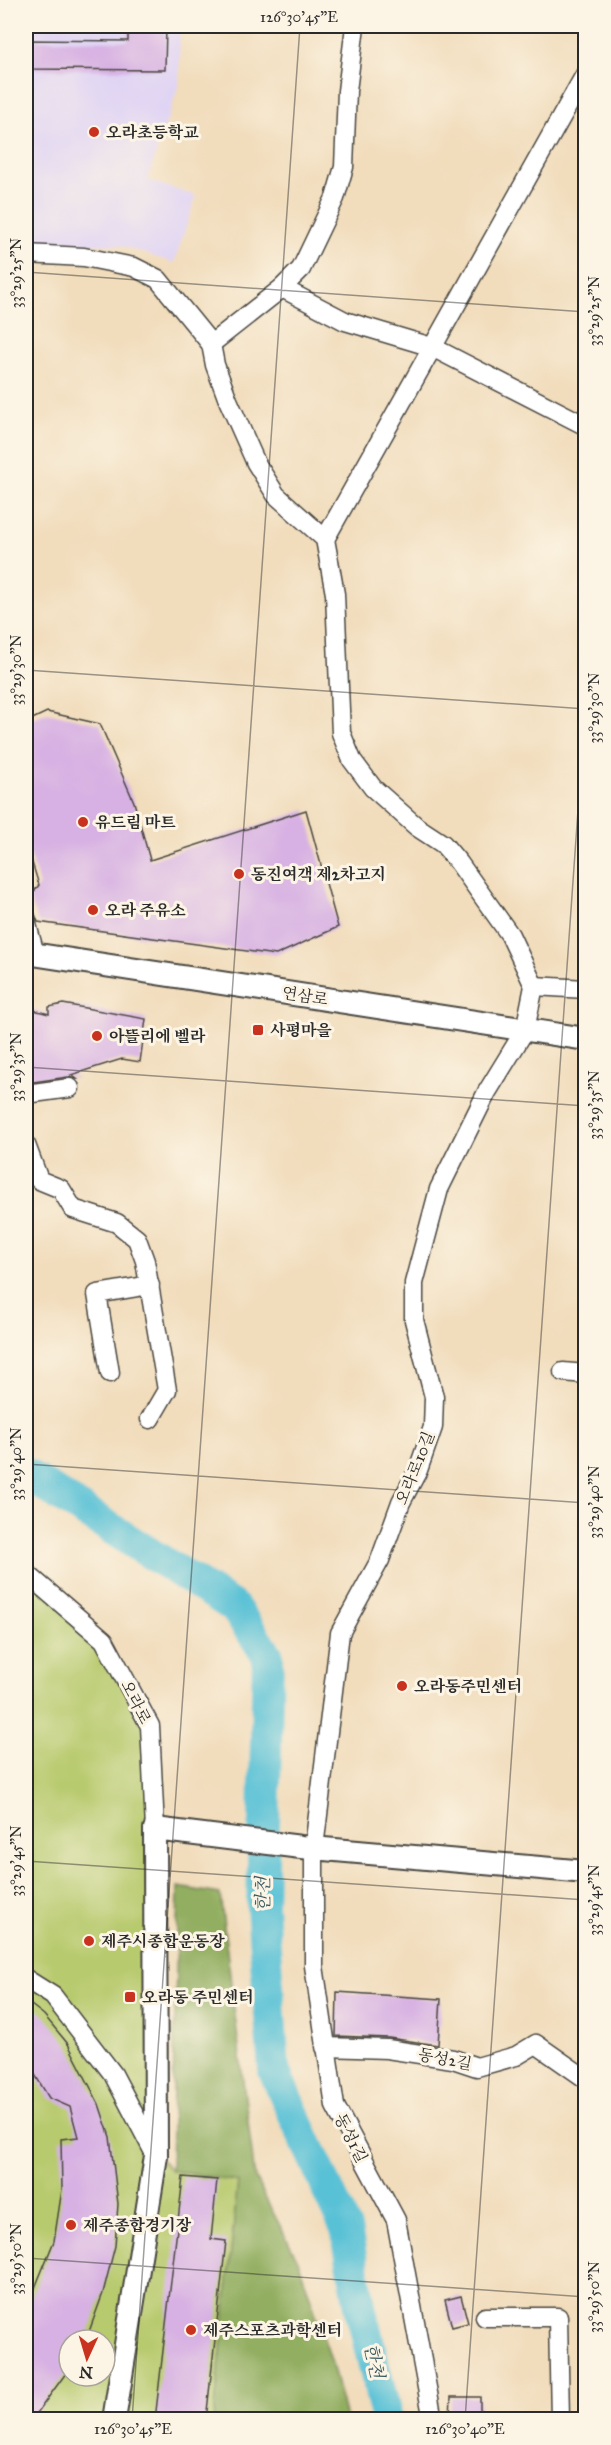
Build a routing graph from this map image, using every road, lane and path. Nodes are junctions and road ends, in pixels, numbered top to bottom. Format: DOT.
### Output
graph roads {
  1 [pos="356,26"];
  2 [pos="585,73"];
  3 [pos="26,254"];
  4 [pos="282,288"];
  5 [pos="210,344"];
  6 [pos="432,348"];
  7 [pos="585,426"];
  8 [pos="325,539"];
  9 [pos="26,921"];
  10 [pos="30,954"];
  11 [pos="534,986"];
  12 [pos="585,989"];
  13 [pos="525,1030"];
  14 [pos="585,1039"];
  15 [pos="70,1088"];
  16 [pos="26,1094"];
  17 [pos="26,1145"];
  18 [pos="150,1285"];
  19 [pos="563,1372"];
  20 [pos="110,1373"];
  21 [pos="585,1374"];
  22 [pos="150,1419"];
  23 [pos="26,1573"];
  24 [pos="155,1829"];
  25 [pos="307,1847"];
  26 [pos="585,1872"];
  27 [pos="26,1978"];
  28 [pos="325,2047"];
  29 [pos="585,2079"];
  30 [pos="156,2156"];
  31 [pos="485,2317"];
  32 [pos="114,2420"];
  33 [pos="433,2420"];
  34 [pos="560,2420"];
  1 -- 4 [label="street"];
  2 -- 6 [label="street"];
  3 -- 5 [label="street"];
  4 -- 5 [label="street"];
  4 -- 6 [label="street"];
  5 -- 8 [label="street"];
  6 -- 7 [label="street"];
  6 -- 8 [label="street"];
  8 -- 11 [label="street"];
  9 -- 10 [label="street"];
  10 -- 13 [label="main road, 연삼로"];
  11 -- 12 [label="street"];
  11 -- 13 [label="street, 오라로10길"];
  13 -- 14 [label="main road, 연삼로"];
  13 -- 25 [label="street, 오라로10길"];
  15 -- 16 [label="street"];
  17 -- 18 [label="street"];
  18 -- 20 [label="street"];
  18 -- 22 [label="street"];
  19 -- 21 [label="street"];
  23 -- 24 [label="street, 오라로"];
  24 -- 25 [label="main road"];
  24 -- 30 [label="main road"];
  25 -- 26 [label="main road"];
  25 -- 28 [label="street, 동성1길"];
  27 -- 30 [label="street"];
  28 -- 29 [label="street, 동성2길"];
  28 -- 33 [label="street, 동성1길"];
  30 -- 32 [label="main road"];
  31 -- 34 [label="street"];
}
